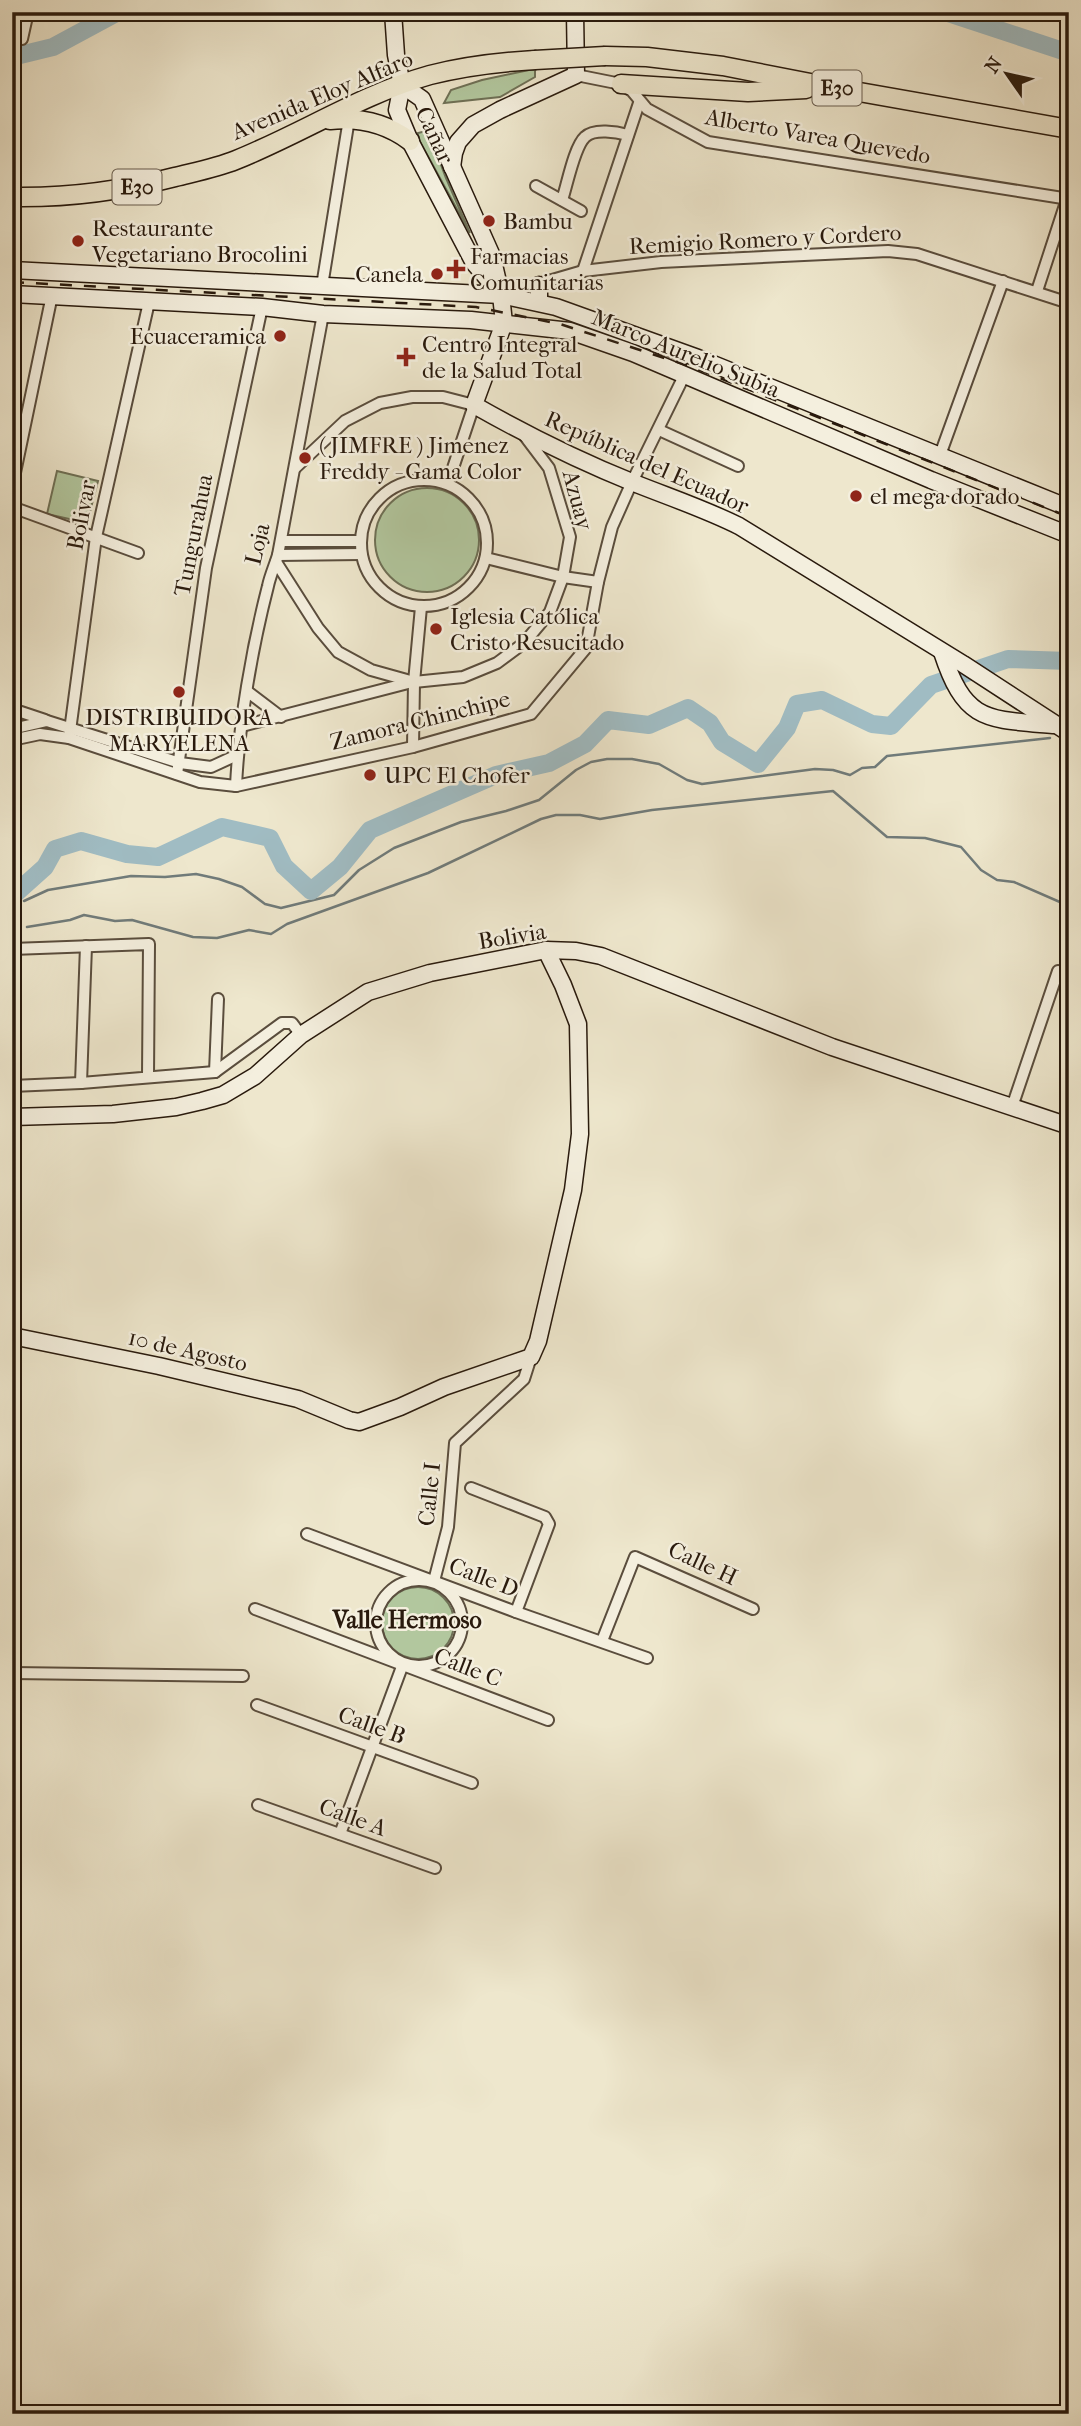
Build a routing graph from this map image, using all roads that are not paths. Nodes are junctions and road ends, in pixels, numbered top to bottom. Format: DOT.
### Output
graph roads {
  1 [pos="28,12"];
  2 [pos="393,12"];
  3 [pos="575,12"];
  4 [pos="22,39"];
  5 [pos="576,75"];
  6 [pos="621,84"];
  7 [pos="402,85"];
  8 [pos="831,87"];
  9 [pos="639,103"];
  10 [pos="349,119"];
  11 [pos="319,121"];
  12 [pos="1069,129"];
  13 [pos="628,135"];
  14 [pos="411,141"];
  15 [pos="452,167"];
  16 [pos="536,186"];
  17 [pos="12,197"];
  18 [pos="1068,199"];
  19 [pos="562,200"];
  20 [pos="581,211"];
  21 [pos="474,263"];
  22 [pos="12,270"];
  23 [pos="583,271"];
  24 [pos="1003,281"];
  25 [pos="539,285"];
  26 [pos="322,286"];
  27 [pos="1037,291"];
  28 [pos="451,292"];
  29 [pos="12,294"];
  30 [pos="52,295"];
  31 [pos="501,295"];
  32 [pos="149,302"];
  33 [pos="541,303"];
  34 [pos="1069,303"];
  35 [pos="262,307"];
  36 [pos="323,314"];
  37 [pos="503,323"];
  38 [pos="685,374"];
  39 [pos="474,405"];
  40 [pos="659,430"];
  41 [pos="520,431"];
  42 [pos="940,456"];
  43 [pos="738,466"];
  44 [pos="295,468"];
  45 [pos="632,482"];
  46 [pos="448,483"];
  47 [pos="12,487"];
  48 [pos="12,507"];
  49 [pos="1069,508"];
  50 [pos="1069,535"];
  51 [pos="96,537"];
  52 [pos="281,541"];
  53 [pos="360,541"];
  54 [pos="138,552"];
  55 [pos="361,554"];
  56 [pos="486,558"];
  57 [pos="277,559"];
  58 [pos="563,577"];
  59 [pos="598,582"];
  60 [pos="421,607"];
  61 [pos="942,652"];
  62 [pos="414,682"];
  63 [pos="248,692"];
  64 [pos="12,709"];
  65 [pos="281,717"];
  66 [pos="47,721"];
  67 [pos="242,726"];
  68 [pos="12,729"];
  69 [pos="1063,729"];
  70 [pos="70,732"];
  71 [pos="12,740"];
  72 [pos="414,747"];
  73 [pos="237,755"];
  74 [pos="178,768"];
  75 [pos="236,786"];
  76 [pos="86,946"];
  77 [pos="12,949"];
  78 [pos="546,950"];
  79 [pos="1058,971"];
  80 [pos="218,999"];
  81 [pos="301,1035"];
  82 [pos="215,1072"];
  83 [pos="148,1077"];
  84 [pos="81,1083"];
  85 [pos="1012,1107"];
  86 [pos="12,1117"];
  87 [pos="1069,1126"];
  88 [pos="12,1336"];
  89 [pos="531,1357"];
  90 [pos="471,1488"];
  91 [pos="307,1534"];
  92 [pos="434,1581"];
  93 [pos="255,1609"];
  94 [pos="753,1609"];
  95 [pos="516,1612"];
  96 [pos="602,1642"];
  97 [pos="647,1658"];
  98 [pos="403,1664"];
  99 [pos="12,1673"];
  100 [pos="243,1676"];
  101 [pos="257,1705"];
  102 [pos="548,1720"];
  103 [pos="372,1747"];
  104 [pos="472,1783"];
  105 [pos="258,1805"];
  106 [pos="340,1834"];
  107 [pos="435,1868"];
  1 -- 4 [label="street"];
  2 -- 7 [label="street"];
  3 -- 5 [label="street"];
  5 -- 6 [label="street"];
  5 -- 15 [label="street"];
  6 -- 8 [label="main road"];
  6 -- 9 [label="street, Alberto Varea Quevedo"];
  7 -- 8 [label="main road, Avenida Eloy Alfaro / E30, bridge"];
  7 -- 11 [label="main road, Avenida Eloy Alfaro / E30"];
  7 -- 14 [label="street, Cañar"];
  7 -- 15 [label="street, Cañar"];
  8 -- 12 [label="main road, Avenida Eloy Alfaro / E30"];
  9 -- 13 [label="street"];
  9 -- 18 [label="street, Alberto Varea Quevedo"];
  10 -- 11 [label="main road"];
  10 -- 14 [label="main road"];
  10 -- 26 [label="street"];
  11 -- 17 [label="main road, Avenida Eloy Alfaro / E30"];
  13 -- 19 [label="street"];
  13 -- 23 [label="street"];
  14 -- 21 [label="street, Cañar"];
  15 -- 31 [label="street, Cañar"];
  16 -- 19 [label="street"];
  18 -- 27 [label="street"];
  19 -- 20 [label="street"];
  21 -- 28 [label="street"];
  21 -- 31 [label="street, Cañar"];
  22 -- 26 [label="street, Marco Aurelio Subia"];
  23 -- 24 [label="street, Remigio Romero y Cordero"];
  23 -- 25 [label="street, Remigio Romero y Cordero"];
  24 -- 27 [label="street, Remigio Romero y Cordero"];
  24 -- 42 [label="street"];
  25 -- 31 [label="street, Remigio Romero y Cordero"];
  25 -- 33 [label="street"];
  26 -- 28 [label="street, Marco Aurelio Subia"];
  27 -- 34 [label="street, Remigio Romero y Cordero"];
  28 -- 31 [label="street, Marco Aurelio Subia"];
  29 -- 30 [label="street, Marco Aurelio Subia"];
  30 -- 32 [label="street, Marco Aurelio Subia"];
  30 -- 47 [label="street"];
  31 -- 33 [label="street, Marco Aurelio Subia"];
  31 -- 37 [label="street, Cañar"];
  32 -- 35 [label="street, Marco Aurelio Subia"];
  32 -- 51 [label="street, Bolivar"];
  33 -- 42 [label="street, Marco Aurelio Subia"];
  35 -- 36 [label="street, Marco Aurelio Subia"];
  35 -- 74 [label="street, Tungurahua"];
  36 -- 37 [label="street, Marco Aurelio Subia"];
  36 -- 44 [label="street, Loja"];
  37 -- 38 [label="street, Marco Aurelio Subia"];
  37 -- 39 [label="street, Cañar"];
  38 -- 40 [label="street, Zamora Chinchipe"];
  38 -- 50 [label="street, Marco Aurelio Subia"];
  39 -- 41 [label="street, República del Ecuador"];
  39 -- 44 [label="street"];
  39 -- 46 [label="street, Cañar"];
  40 -- 43 [label="street"];
  40 -- 45 [label="street, Zamora Chinchipe"];
  41 -- 45 [label="street, República del Ecuador"];
  41 -- 58 [label="street, Azuay"];
  42 -- 49 [label="street, Marco Aurelio Subia"];
  44 -- 52 [label="street, Loja"];
  45 -- 59 [label="street, Zamora Chinchipe"];
  45 -- 61 [label="street, República del Ecuador"];
  46 -- 53 [label="street"];
  46 -- 56 [label="street"];
  48 -- 51 [label="street"];
  51 -- 54 [label="street"];
  51 -- 70 [label="street, Bolivar"];
  52 -- 53 [label="street"];
  52 -- 57 [label="street, Loja"];
  53 -- 55 [label="street"];
  55 -- 57 [label="street"];
  55 -- 60 [label="street"];
  56 -- 58 [label="street"];
  56 -- 60 [label="street"];
  57 -- 62 [label="street, Azuay"];
  57 -- 63 [label="street, Loja"];
  58 -- 59 [label="street"];
  58 -- 62 [label="street, Azuay"];
  59 -- 72 [label="street, Zamora Chinchipe"];
  60 -- 62 [label="street"];
  61 -- 69 [label="street, República del Ecuador"];
  61 -- 69 [label="street, República del Ecuador"];
  62 -- 65 [label="street"];
  62 -- 72 [label="street"];
  63 -- 65 [label="street"];
  63 -- 67 [label="street, Loja"];
  64 -- 66 [label="street"];
  65 -- 67 [label="street"];
  66 -- 68 [label="street"];
  66 -- 70 [label="street"];
  67 -- 73 [label="street, Loja"];
  70 -- 71 [label="street"];
  70 -- 74 [label="street"];
  72 -- 75 [label="street, Zamora Chinchipe"];
  73 -- 74 [label="street"];
  73 -- 75 [label="street, Loja"];
  74 -- 75 [label="street, Zamora Chinchipe"];
  76 -- 77 [label="street"];
  76 -- 83 [label="street"];
  76 -- 84 [label="street"];
  77 -- 84 [label="street"];
  78 -- 81 [label="street, Bolivia"];
  78 -- 85 [label="street, Bolivia"];
  78 -- 89 [label="street"];
  79 -- 85 [label="street"];
  80 -- 82 [label="street"];
  81 -- 82 [label="street"];
  81 -- 86 [label="street, Bolivia"];
  82 -- 83 [label="street"];
  83 -- 84 [label="street"];
  85 -- 87 [label="street, Bolivia"];
  88 -- 89 [label="street, 10 de Agosto"];
  89 -- 92 [label="street, Calle I"];
  90 -- 95 [label="street"];
  91 -- 92 [label="street, Calle D"];
  92 -- 95 [label="street, Calle D"];
  92 -- 98 [label="street"];
  92 -- 98 [label="street"];
  93 -- 98 [label="street, Calle C"];
  94 -- 96 [label="street, Calle H"];
  95 -- 96 [label="street, Calle D"];
  96 -- 97 [label="street, Calle D"];
  98 -- 102 [label="street, Calle C"];
  98 -- 103 [label="street"];
  99 -- 100 [label="street"];
  101 -- 103 [label="street, Calle B"];
  103 -- 104 [label="street, Calle B"];
  103 -- 106 [label="street"];
  105 -- 106 [label="street, Calle A"];
  106 -- 107 [label="street, Calle A"];
}
